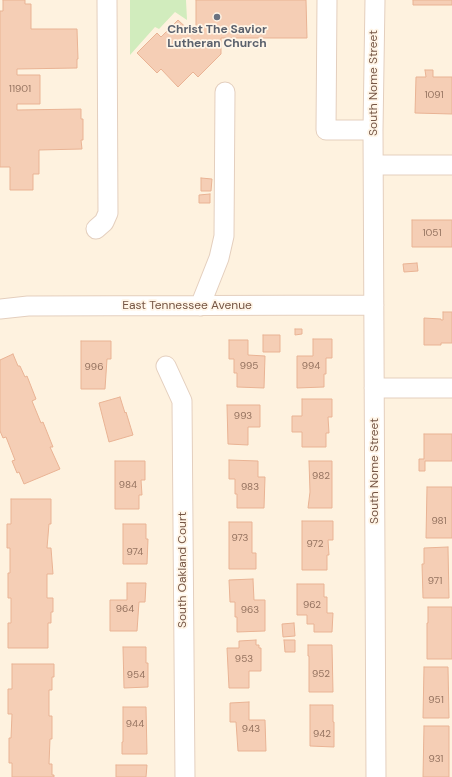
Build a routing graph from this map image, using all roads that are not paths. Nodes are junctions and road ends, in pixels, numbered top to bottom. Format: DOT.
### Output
graph roads {
  1 [pos="107,0"];
  2 [pos="328,0"];
  3 [pos="374,0"];
  4 [pos="225,92"];
  5 [pos="373,130"];
  6 [pos="452,165"];
  7 [pos="374,166"];
  8 [pos="96,229"];
  9 [pos="374,305"];
  10 [pos="200,306"];
  11 [pos="0,310"];
  12 [pos="166,366"];
  13 [pos="374,388"];
  14 [pos="452,388"];
  15 [pos="185,777"];
  16 [pos="376,777"];
  1 -- 8 [label="street"];
  2 -- 5 [label="street"];
  3 -- 5 [label="street, South Nome Street"];
  4 -- 10 [label="street"];
  5 -- 7 [label="street, South Nome Street"];
  6 -- 7 [label="street"];
  7 -- 9 [label="street, South Nome Street"];
  9 -- 10 [label="street, East Tennessee Avenue"];
  9 -- 13 [label="street, South Nome Street"];
  10 -- 11 [label="street, East Tennessee Avenue"];
  12 -- 15 [label="street, South Oakland Court"];
  13 -- 14 [label="street"];
  13 -- 16 [label="street, South Nome Street"];
}
